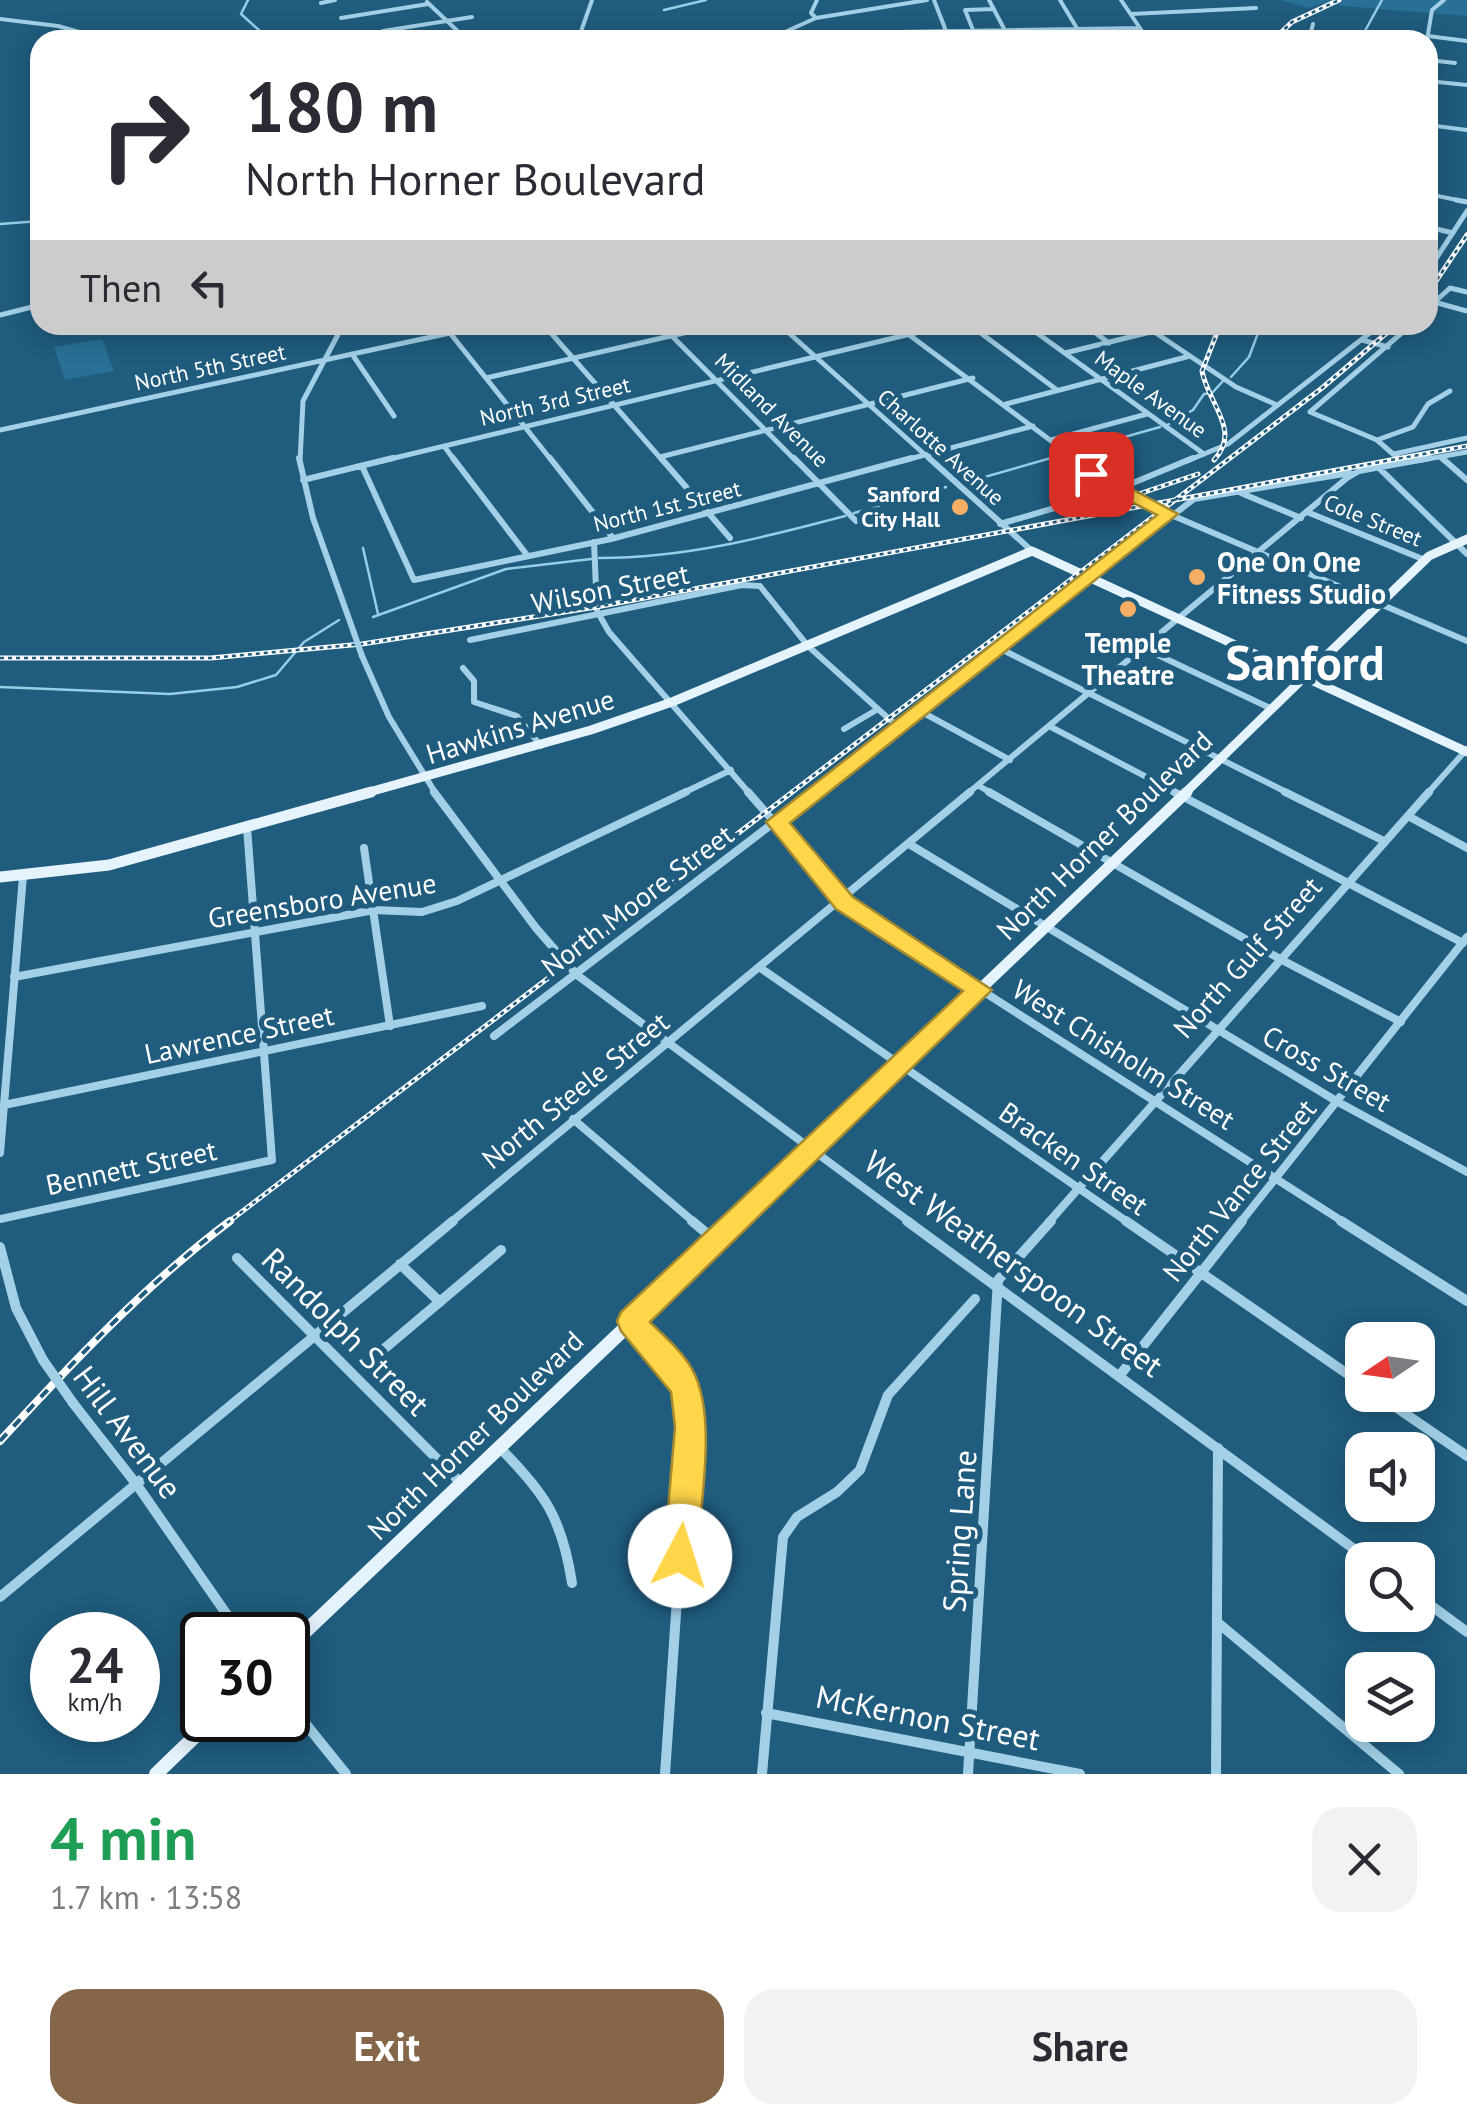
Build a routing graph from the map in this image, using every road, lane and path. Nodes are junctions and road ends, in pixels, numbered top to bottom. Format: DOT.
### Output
graph roads {
  1 [pos="336,0"];
  2 [pos="592,0"];
  3 [pos="817,0"];
  4 [pos="927,0"];
  5 [pos="934,0"];
  6 [pos="989,0"];
  7 [pos="1060,0"];
  8 [pos="1121,0"];
  9 [pos="1444,0"];
  10 [pos="427,2"];
  11 [pos="322,3"];
  12 [pos="994,8"];
  13 [pos="1256,8"];
  14 [pos="1131,14"];
  15 [pos="472,17"];
  16 [pos="341,18"];
  17 [pos="816,18"];
  18 [pos="0,19"];
  19 [pos="446,21"];
  20 [pos="1313,24"];
  21 [pos="1140,28"];
  22 [pos="1077,29"];
  23 [pos="72,30"];
  24 [pos="389,30"];
  25 [pos="456,30"];
  26 [pos="582,30"];
  27 [pos="789,30"];
  28 [pos="946,30"];
  29 [pos="973,30"];
  30 [pos="1005,30"];
  31 [pos="1311,30"];
  32 [pos="1429,30"];
  33 [pos="1438,39"];
  34 [pos="1467,40"];
  35 [pos="1438,61"];
  36 [pos="1455,63"];
  37 [pos="1438,81"];
  38 [pos="1467,85"];
  39 [pos="1438,126"];
  40 [pos="1467,130"];
  41 [pos="1438,196"];
  42 [pos="1467,202"];
  43 [pos="1467,211"];
  44 [pos="1438,230"];
  45 [pos="1453,233"];
  46 [pos="1438,253"];
  47 [pos="1467,292"];
  48 [pos="1438,298"];
  49 [pos="1438,303"];
  50 [pos="30,308"];
  51 [pos="1467,311"];
  52 [pos="0,316"];
  53 [pos="338,335"];
  54 [pos="441,335"];
  55 [pos="452,335"];
  56 [pos="553,335"];
  57 [pos="676,335"];
  58 [pos="791,335"];
  59 [pos="906,335"];
  60 [pos="911,335"];
  61 [pos="983,335"];
  62 [pos="1040,335"];
  63 [pos="1099,335"];
  64 [pos="1141,335"];
  65 [pos="1158,335"];
  66 [pos="1368,335"];
  67 [pos="1401,335"];
  68 [pos="672,336"];
  69 [pos="1362,340"];
  70 [pos="1110,343"];
  71 [pos="1388,347"];
  72 [pos="1065,353"];
  73 [pos="352,354"];
  74 [pos="1190,356"];
  75 [pos="815,357"];
  76 [pos="573,358"];
  77 [pos="324,360"];
  78 [pos="486,378"];
  79 [pos="972,378"];
  80 [pos="717,380"];
  81 [pos="1100,380"];
  82 [pos="1056,390"];
  83 [pos="1450,391"];
  84 [pos="868,404"];
  85 [pos="1006,404"];
  86 [pos="614,405"];
  87 [pos="1277,406"];
  88 [pos="1148,414"];
  89 [pos="394,416"];
  90 [pos="524,426"];
  91 [pos="1033,426"];
  92 [pos="0,430"];
  93 [pos="766,430"];
  94 [pos="1467,438"];
  95 [pos="1051,440"];
  96 [pos="1377,440"];
  97 [pos="444,446"];
  98 [pos="1467,452"];
  99 [pos="1206,453"];
  100 [pos="1394,454"];
  101 [pos="660,456"];
  102 [pos="925,456"];
  103 [pos="1440,457"];
  104 [pos="1403,463"];
  105 [pos="362,466"];
  106 [pos="1379,468"];
  107 [pos="1359,471"];
  108 [pos="303,480"];
  109 [pos="1467,480"];
  110 [pos="822,484"];
  111 [pos="1116,490"];
  112 [pos="1237,492"];
  113 [pos="709,514"];
  114 [pos="1169,514"];
  115 [pos="1304,515"];
  116 [pos="856,521"];
  117 [pos="1000,524"];
  118 [pos="613,538"];
  119 [pos="730,538"];
  120 [pos="1467,539"];
  121 [pos="594,542"];
  122 [pos="1454,542"];
  123 [pos="1032,552"];
  124 [pos="1260,552"];
  125 [pos="1467,554"];
  126 [pos="526,555"];
  127 [pos="1425,560"];
  128 [pos="1090,576"];
  129 [pos="1379,603"];
  130 [pos="598,615"];
  131 [pos="1181,619"];
  132 [pos="470,640"];
  133 [pos="1467,640"];
  134 [pos="808,646"];
  135 [pos="1145,648"];
  136 [pos="1002,649"];
  137 [pos="463,668"];
  138 [pos="1302,676"];
  139 [pos="1090,694"];
  140 [pos="672,702"];
  141 [pos="1270,708"];
  142 [pos="878,710"];
  143 [pos="920,711"];
  144 [pos="898,727"];
  145 [pos="1051,727"];
  146 [pos="844,729"];
  147 [pos="541,746"];
  148 [pos="1467,751"];
  149 [pos="1218,758"];
  150 [pos="1010,760"];
  151 [pos="730,770"];
  152 [pos="422,779"];
  153 [pos="979,786"];
  154 [pos="1180,795"];
  155 [pos="1408,816"];
  156 [pos="777,822"];
  157 [pos="248,827"];
  158 [pos="1384,840"];
  159 [pos="910,844"];
  160 [pos="364,848"];
  161 [pos="1467,848"];
  162 [pos="1111,862"];
  163 [pos="23,876"];
  164 [pos="0,877"];
  165 [pos="499,879"];
  166 [pos="1347,883"];
  167 [pos="842,899"];
  168 [pos="374,910"];
  169 [pos="1047,927"];
  170 [pos="256,931"];
  171 [pos="1465,942"];
  172 [pos="1280,958"];
  173 [pos="759,968"];
  174 [pos="577,975"];
  175 [pos="14,977"];
  176 [pos="980,990"];
  177 [pos="482,1006"];
  178 [pos="1401,1022"];
  179 [pos="390,1026"];
  180 [pos="1216,1029"];
  181 [pos="494,1036"];
  182 [pos="669,1044"];
  183 [pos="266,1053"];
  184 [pos="901,1065"];
  185 [pos="3,1072"];
  186 [pos="1154,1099"];
  187 [pos="1338,1102"];
  188 [pos="4,1104"];
  189 [pos="573,1119"];
  190 [pos="814,1148"];
  191 [pos="0,1153"];
  192 [pos="1467,1172"];
  193 [pos="1277,1178"];
  194 [pos="1080,1188"];
  195 [pos="0,1219"];
  196 [pos="716,1240"];
  197 [pos="0,1247"];
  198 [pos="501,1250"];
  199 [pos="238,1258"];
  200 [pos="400,1264"];
  201 [pos="1200,1274"];
  202 [pos="998,1291"];
  203 [pos="976,1299"];
  204 [pos="1467,1301"];
  205 [pos="440,1302"];
  206 [pos="631,1321"];
  207 [pos="316,1335"];
  208 [pos="378,1354"];
  209 [pos="1345,1372"];
  210 [pos="1120,1375"];
  211 [pos="1403,1412"];
  212 [pos="499,1446"];
  213 [pos="1218,1448"];
  214 [pos="1467,1456"];
  215 [pos="462,1483"];
  216 [pos="138,1484"];
  217 [pos="1345,1542"];
  218 [pos="572,1583"];
  219 [pos="0,1597"];
  220 [pos="1435,1608"];
  221 [pos="225,1612"];
  222 [pos="1217,1622"];
  223 [pos="310,1627"];
  224 [pos="1467,1632"];
  225 [pos="766,1713"];
  226 [pos="310,1729"];
  227 [pos="189,1742"];
  228 [pos="970,1753"];
  229 [pos="156,1774"];
  230 [pos="346,1774"];
  231 [pos="666,1774"];
  232 [pos="762,1774"];
  233 [pos="968,1774"];
  234 [pos="1080,1774"];
  235 [pos="1216,1774"];
  236 [pos="1399,1774"];
  1 -- 11 [label="street"];
  2 -- 26 [label="street"];
  3 -- 17 [label="street"];
  4 -- 17 [label="street"];
  5 -- 28 [label="street"];
  6 -- 12 [label="street"];
  7 -- 22 [label="street"];
  8 -- 14 [label="street"];
  9 -- 32 [label="street"];
  10 -- 16 [label="street"];
  10 -- 19 [label="street"];
  12 -- 29 [label="street"];
  12 -- 30 [label="street"];
  13 -- 14 [label="street"];
  14 -- 21 [label="street"];
  15 -- 19 [label="street"];
  17 -- 27 [label="street"];
  18 -- 23 [label="street"];
  19 -- 24 [label="street"];
  19 -- 25 [label="street"];
  20 -- 31 [label="street"];
  21 -- 22 [label="street"];
  22 -- 30 [label="street"];
  28 -- 29 [label="street"];
  29 -- 30 [label="street"];
  33 -- 34 [label="street"];
  35 -- 36 [label="street"];
  37 -- 38 [label="street"];
  39 -- 40 [label="street"];
  41 -- 42 [label="street"];
  43 -- 45 [label="street"];
  44 -- 45 [label="street"];
  45 -- 46 [label="street"];
  47 -- 48 [label="street"];
  49 -- 51 [label="street"];
  50 -- 52 [label="street"];
  53 -- 77 [label="street, West Weatherspoon Street"];
  54 -- 73 [label="street, North 5th Street"];
  55 -- 78 [label="street"];
  56 -- 76 [label="street"];
  57 -- 68 [label="street"];
  58 -- 75 [label="street, Charlotte Avenue"];
  59 -- 75 [label="street, North 3rd Street"];
  60 -- 79 [label="street"];
  61 -- 82 [label="street"];
  62 -- 72 [label="street, Maple Avenue"];
  63 -- 70 [label="street"];
  64 -- 70 [label="street"];
  65 -- 74 [label="street"];
  66 -- 69 [label="street"];
  67 -- 71 [label="street"];
  68 -- 76 [label="street"];
  68 -- 80 [label="street, Midland Avenue"];
  69 -- 71 [label="street"];
  69 -- 87 [label="street"];
  70 -- 72 [label="street"];
  71 -- 96 [label="street"];
  72 -- 81 [label="street, Maple Avenue"];
  73 -- 77 [label="street, North 5th Street"];
  73 -- 89 [label="street"];
  74 -- 81 [label="street"];
  74 -- 87 [label="street"];
  75 -- 80 [label="street, North 3rd Street"];
  75 -- 84 [label="street, Charlotte Avenue"];
  76 -- 78 [label="street"];
  76 -- 86 [label="street"];
  77 -- 92 [label="street, North 5th Street"];
  77 -- 108 [label="street, West Weatherspoon Street"];
  78 -- 90 [label="street"];
  79 -- 84 [label="street"];
  79 -- 85 [label="street"];
  80 -- 86 [label="street, North 3rd Street"];
  80 -- 93 [label="street, Midland Avenue"];
  81 -- 82 [label="street"];
  81 -- 88 [label="street, Maple Avenue"];
  82 -- 85 [label="street"];
  83 -- 96 [label="street"];
  84 -- 93 [label="street"];
  84 -- 102 [label="street, Charlotte Avenue"];
  85 -- 91 [label="street"];
  86 -- 90 [label="street, North 3rd Street"];
  86 -- 101 [label="street"];
  87 -- 99 [label="street"];
  88 -- 95 [label="street"];
  88 -- 99 [label="street, Maple Avenue"];
  90 -- 97 [label="street, North 3rd Street"];
  90 -- 118 [label="street"];
  91 -- 95 [label="street"];
  91 -- 102 [label="street, North 1st Street"];
  93 -- 101 [label="street"];
  93 -- 110 [label="street, Midland Avenue"];
  94 -- 100 [label="street"];
  95 -- 111 [label="street"];
  96 -- 100 [label="street"];
  97 -- 105 [label="street, North 3rd Street"];
  97 -- 126 [label="street"];
  98 -- 103 [label="street, North Moore Street"];
  99 -- 111 [label="street"];
  100 -- 104 [label="street"];
  101 -- 113 [label="street"];
  102 -- 110 [label="street, North 1st Street"];
  102 -- 117 [label="street, Charlotte Avenue"];
  103 -- 104 [label="street, North Moore Street"];
  103 -- 109 [label="street"];
  104 -- 106 [label="street, North Moore Street"];
  105 -- 108 [label="street, North 3rd Street"];
  105 -- 126 [label="street, North 1st Street"];
  106 -- 107 [label="street, North Moore Street"];
  106 -- 122 [label="street"];
  107 -- 112 [label="street, North Moore Street"];
  107 -- 115 [label="street, North Steele Street"];
  108 -- 152 [label="street, West Weatherspoon Street, bridge"];
  110 -- 113 [label="street, North 1st Street"];
  110 -- 116 [label="street, Midland Avenue"];
  111 -- 114 [label="street"];
  111 -- 117 [label="street"];
  112 -- 114 [label="street, North Moore Street"];
  112 -- 115 [label="street, Cole Street"];
  113 -- 118 [label="street, North 1st Street"];
  113 -- 119 [label="street"];
  114 -- 124 [label="street"];
  114 -- 128 [label="street, North Moore Street"];
  115 -- 124 [label="street, North Steele Street"];
  115 -- 127 [label="street, Cole Street"];
  117 -- 123 [label="street, Charlotte Avenue"];
  118 -- 121 [label="street, North 1st Street"];
  120 -- 122 [label="main road, North Horner Boulevard"];
  121 -- 126 [label="street, North 1st Street"];
  121 -- 130 [label="street"];
  122 -- 125 [label="street"];
  122 -- 127 [label="main road, North Horner Boulevard"];
  123 -- 128 [label="main road, Charlotte Avenue"];
  123 -- 134 [label="main road, Hawkins Avenue"];
  124 -- 129 [label="street"];
  124 -- 131 [label="street, North Steele Street"];
  127 -- 129 [label="main road, North Horner Boulevard"];
  128 -- 131 [label="main road, Charlotte Avenue"];
  128 -- 136 [label="street, North Moore Street"];
  129 -- 133 [label="street"];
  129 -- 138 [label="main road, North Horner Boulevard"];
  130 -- 132 [label="street, Wilson Street"];
  130 -- 134 [label="street, Wilson Street"];
  130 -- 140 [label="street, West Chisholm Street"];
  131 -- 135 [label="street, North Steele Street"];
  131 -- 138 [label="main road, Charlotte Avenue"];
  134 -- 140 [label="main road, Hawkins Avenue"];
  134 -- 142 [label="street"];
  135 -- 139 [label="street, North Steele Street"];
  135 -- 141 [label="street"];
  136 -- 139 [label="street"];
  136 -- 143 [label="street, North Moore Street"];
  137 -- 147 [label="street"];
  138 -- 141 [label="main road, North Horner Boulevard"];
  138 -- 148 [label="main road, Charlotte Avenue"];
  139 -- 145 [label="street, North Steele Street"];
  139 -- 149 [label="street"];
  140 -- 147 [label="main road, Hawkins Avenue"];
  140 -- 151 [label="street, West Chisholm Street"];
  141 -- 149 [label="main road, North Horner Boulevard"];
  142 -- 144 [label="street"];
  142 -- 146 [label="street"];
  143 -- 144 [label="street, North Moore Street"];
  143 -- 150 [label="street"];
  144 -- 156 [label="street, North Moore Street"];
  145 -- 150 [label="street, North Steele Street"];
  145 -- 154 [label="street"];
  147 -- 152 [label="main road, Hawkins Avenue"];
  148 -- 155 [label="street, North Gulf Street"];
  149 -- 154 [label="main road, North Horner Boulevard"];
  149 -- 158 [label="street"];
  150 -- 153 [label="street, North Steele Street"];
  151 -- 156 [label="street, West Chisholm Street"];
  151 -- 165 [label="street, Greensboro Avenue"];
  152 -- 157 [label="main road, Hawkins Avenue"];
  152 -- 165 [label="street, West Weatherspoon Street"];
  153 -- 159 [label="street, North Steele Street"];
  153 -- 162 [label="street"];
  154 -- 162 [label="main road, North Horner Boulevard"];
  154 -- 166 [label="street"];
  155 -- 158 [label="street, North Gulf Street"];
  155 -- 161 [label="street"];
  156 -- 167 [label="street, West Chisholm Street"];
  156 -- 174 [label="street, North Moore Street"];
  157 -- 163 [label="main road, Hawkins Avenue"];
  157 -- 170 [label="street"];
  158 -- 166 [label="street, North Gulf Street"];
  159 -- 167 [label="street, North Steele Street"];
  159 -- 169 [label="street, Cross Street"];
  160 -- 168 [label="street"];
  162 -- 169 [label="main road, North Horner Boulevard"];
  162 -- 172 [label="street"];
  163 -- 164 [label="main road, Hawkins Avenue"];
  163 -- 175 [label="street"];
  165 -- 168 [label="street, Greensboro Avenue"];
  165 -- 174 [label="street, West Weatherspoon Street"];
  166 -- 171 [label="street"];
  166 -- 172 [label="street, North Gulf Street"];
  167 -- 173 [label="street, North Steele Street"];
  167 -- 176 [label="street, West Chisholm Street"];
  168 -- 170 [label="street, Greensboro Avenue"];
  168 -- 179 [label="street"];
  169 -- 176 [label="main road, North Horner Boulevard"];
  169 -- 180 [label="street, Cross Street"];
  170 -- 175 [label="street, Greensboro Avenue"];
  170 -- 183 [label="street"];
  171 -- 178 [label="street, North Vance Street"];
  172 -- 178 [label="street"];
  172 -- 180 [label="street, North Gulf Street"];
  173 -- 182 [label="street, North Steele Street"];
  173 -- 184 [label="street, Bracken Street"];
  174 -- 181 [label="street, North Moore Street"];
  174 -- 182 [label="street, West Weatherspoon Street"];
  175 -- 185 [label="street"];
  176 -- 184 [label="main road, North Horner Boulevard"];
  176 -- 186 [label="street, West Chisholm Street"];
  177 -- 179 [label="street, Lawrence Street"];
  178 -- 187 [label="street, North Vance Street"];
  179 -- 183 [label="street, Lawrence Street"];
  180 -- 186 [label="street, North Gulf Street"];
  180 -- 187 [label="street, Cross Street"];
  182 -- 189 [label="street, North Steele Street"];
  182 -- 190 [label="street, West Weatherspoon Street"];
  183 -- 188 [label="street, Lawrence Street"];
  183 -- 195 [label="street, Bennett Street"];
  184 -- 190 [label="main road, North Horner Boulevard"];
  184 -- 194 [label="street, Bracken Street"];
  185 -- 188 [label="street"];
  186 -- 193 [label="street, West Chisholm Street"];
  186 -- 194 [label="street, North Gulf Street"];
  187 -- 192 [label="street, Cross Street"];
  187 -- 193 [label="street, North Vance Street"];
  188 -- 191 [label="street"];
  189 -- 196 [label="street"];
  189 -- 200 [label="street, North Steele Street"];
  190 -- 196 [label="main road, North Horner Boulevard"];
  190 -- 202 [label="street, West Weatherspoon Street"];
  193 -- 201 [label="street, North Vance Street"];
  193 -- 204 [label="street, West Chisholm Street"];
  194 -- 201 [label="street, Bracken Street"];
  194 -- 202 [label="street, North Gulf Street"];
  196 -- 206 [label="main road, North Horner Boulevard"];
  197 -- 216 [label="street, Hill Avenue, bridge"];
  198 -- 205 [label="street"];
  199 -- 207 [label="street, Randolph Street"];
  200 -- 205 [label="street"];
  200 -- 207 [label="street, North Steele Street"];
  201 -- 209 [label="street, Bracken Street"];
  201 -- 210 [label="street, North Vance Street"];
  202 -- 210 [label="street, West Weatherspoon Street"];
  202 -- 228 [label="street, Spring Lane"];
  203 -- 225 [label="street"];
  205 -- 208 [label="street"];
  206 -- 212 [label="main road, North Horner Boulevard"];
  206 -- 231 [label="street"];
  207 -- 215 [label="street, Randolph Street"];
  207 -- 216 [label="street, North Steele Street"];
  210 -- 213 [label="street, West Weatherspoon Street"];
  211 -- 214 [label="street"];
  212 -- 215 [label="main road, North Horner Boulevard"];
  212 -- 218 [label="street"];
  213 -- 217 [label="street, West Weatherspoon Street"];
  213 -- 222 [label="street"];
  215 -- 223 [label="main road, North Horner Boulevard"];
  216 -- 219 [label="street, North Steele Street"];
  216 -- 221 [label="street, Hill Avenue"];
  220 -- 224 [label="street"];
  222 -- 235 [label="street"];
  222 -- 236 [label="street"];
  225 -- 228 [label="street, McKernon Street"];
  225 -- 232 [label="street"];
  226 -- 230 [label="street"];
  227 -- 229 [label="main road"];
  228 -- 233 [label="street, Spring Lane"];
  228 -- 234 [label="street, McKernon Street"];
}
